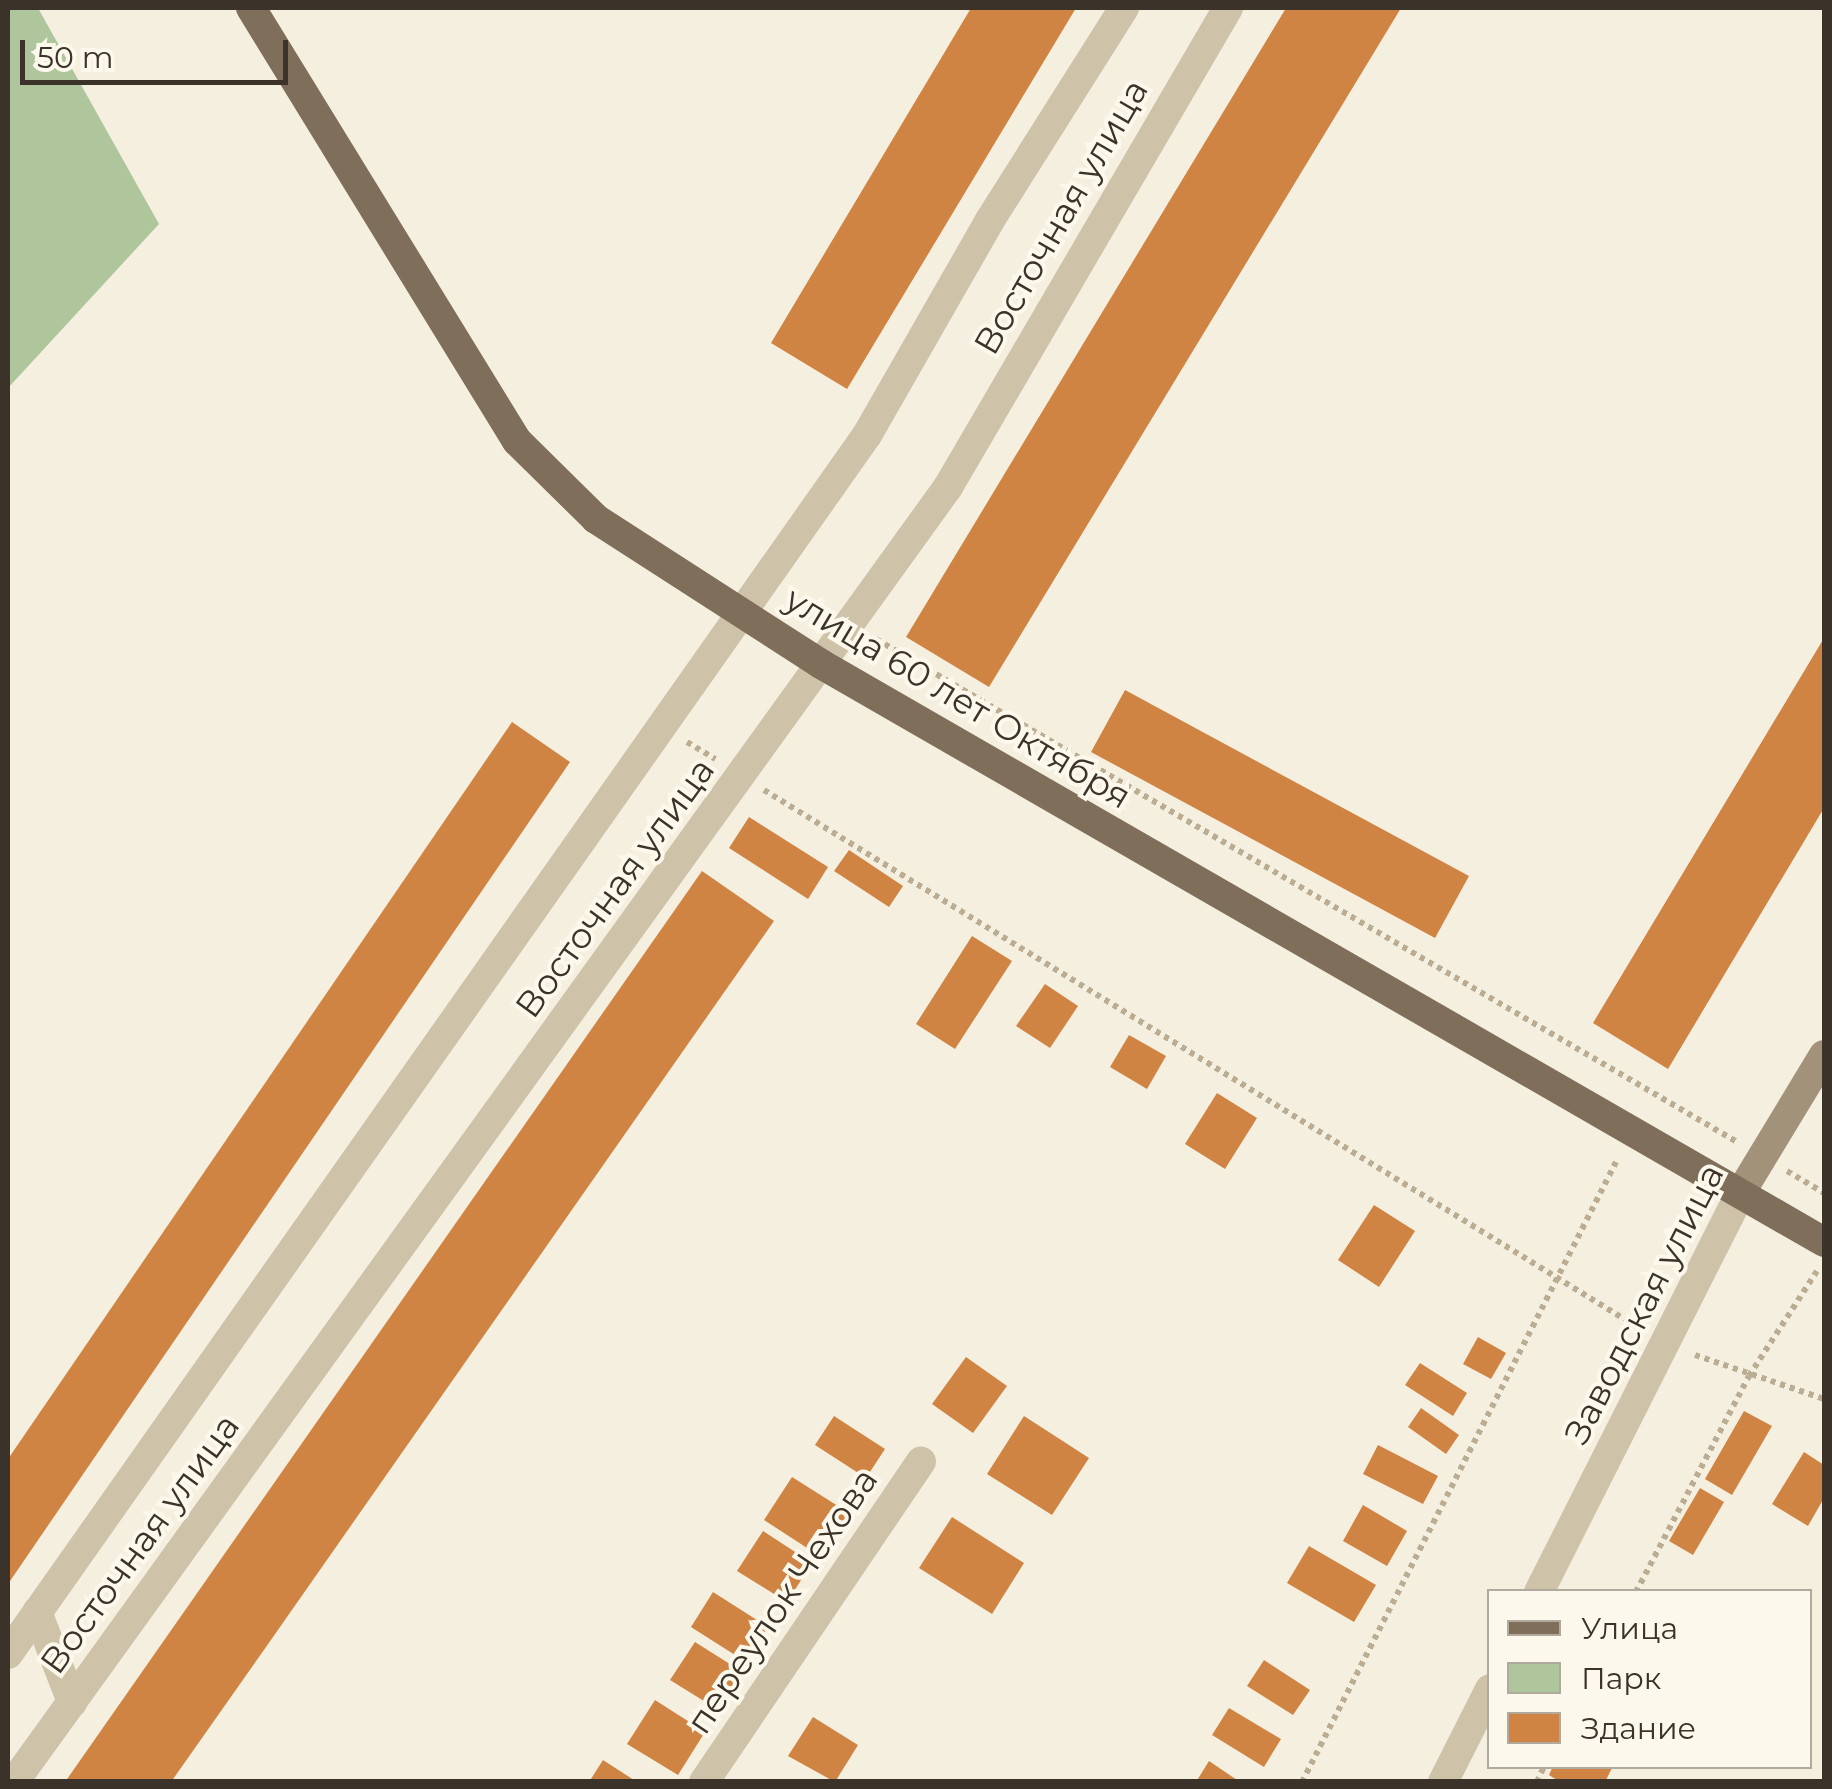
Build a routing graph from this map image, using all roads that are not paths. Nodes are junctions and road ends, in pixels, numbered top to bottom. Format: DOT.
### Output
graph roads {
  1 [pos="251,8"];
  2 [pos="1124,8"];
  3 [pos="1228,8"];
  4 [pos="741,612"];
  5 [pos="822,664"];
  6 [pos="1824,1055"];
  7 [pos="1741,1192"];
  8 [pos="1824,1242"];
  9 [pos="921,1462"];
  10 [pos="1541,1589"];
  11 [pos="37,1612"];
  12 [pos="8,1654"];
  13 [pos="1487,1695"];
  14 [pos="72,1702"];
  15 [pos="14,1782"];
  16 [pos="704,1782"];
  17 [pos="1442,1782"];
  1 -- 4 [label="main road, улица 60 лет Октября"];
  2 -- 4 [label="street, Восточная улица"];
  3 -- 5 [label="street, Восточная улица"];
  4 -- 5 [label="main road, улица 60 лет Октября"];
  4 -- 11 [label="street, Восточная улица"];
  5 -- 7 [label="main road, улица 60 лет Октября"];
  5 -- 14 [label="street, Восточная улица"];
  6 -- 7 [label="street, Заводская улица"];
  7 -- 8 [label="main road, улица 60 лет Октября"];
  7 -- 10 [label="street, Заводская улица"];
  9 -- 16 [label="street, переулок Чехова"];
  11 -- 12 [label="street, Восточная улица"];
  11 -- 14 [label="street"];
  13 -- 17 [label="street"];
  14 -- 15 [label="street, Восточная улица"];
}
